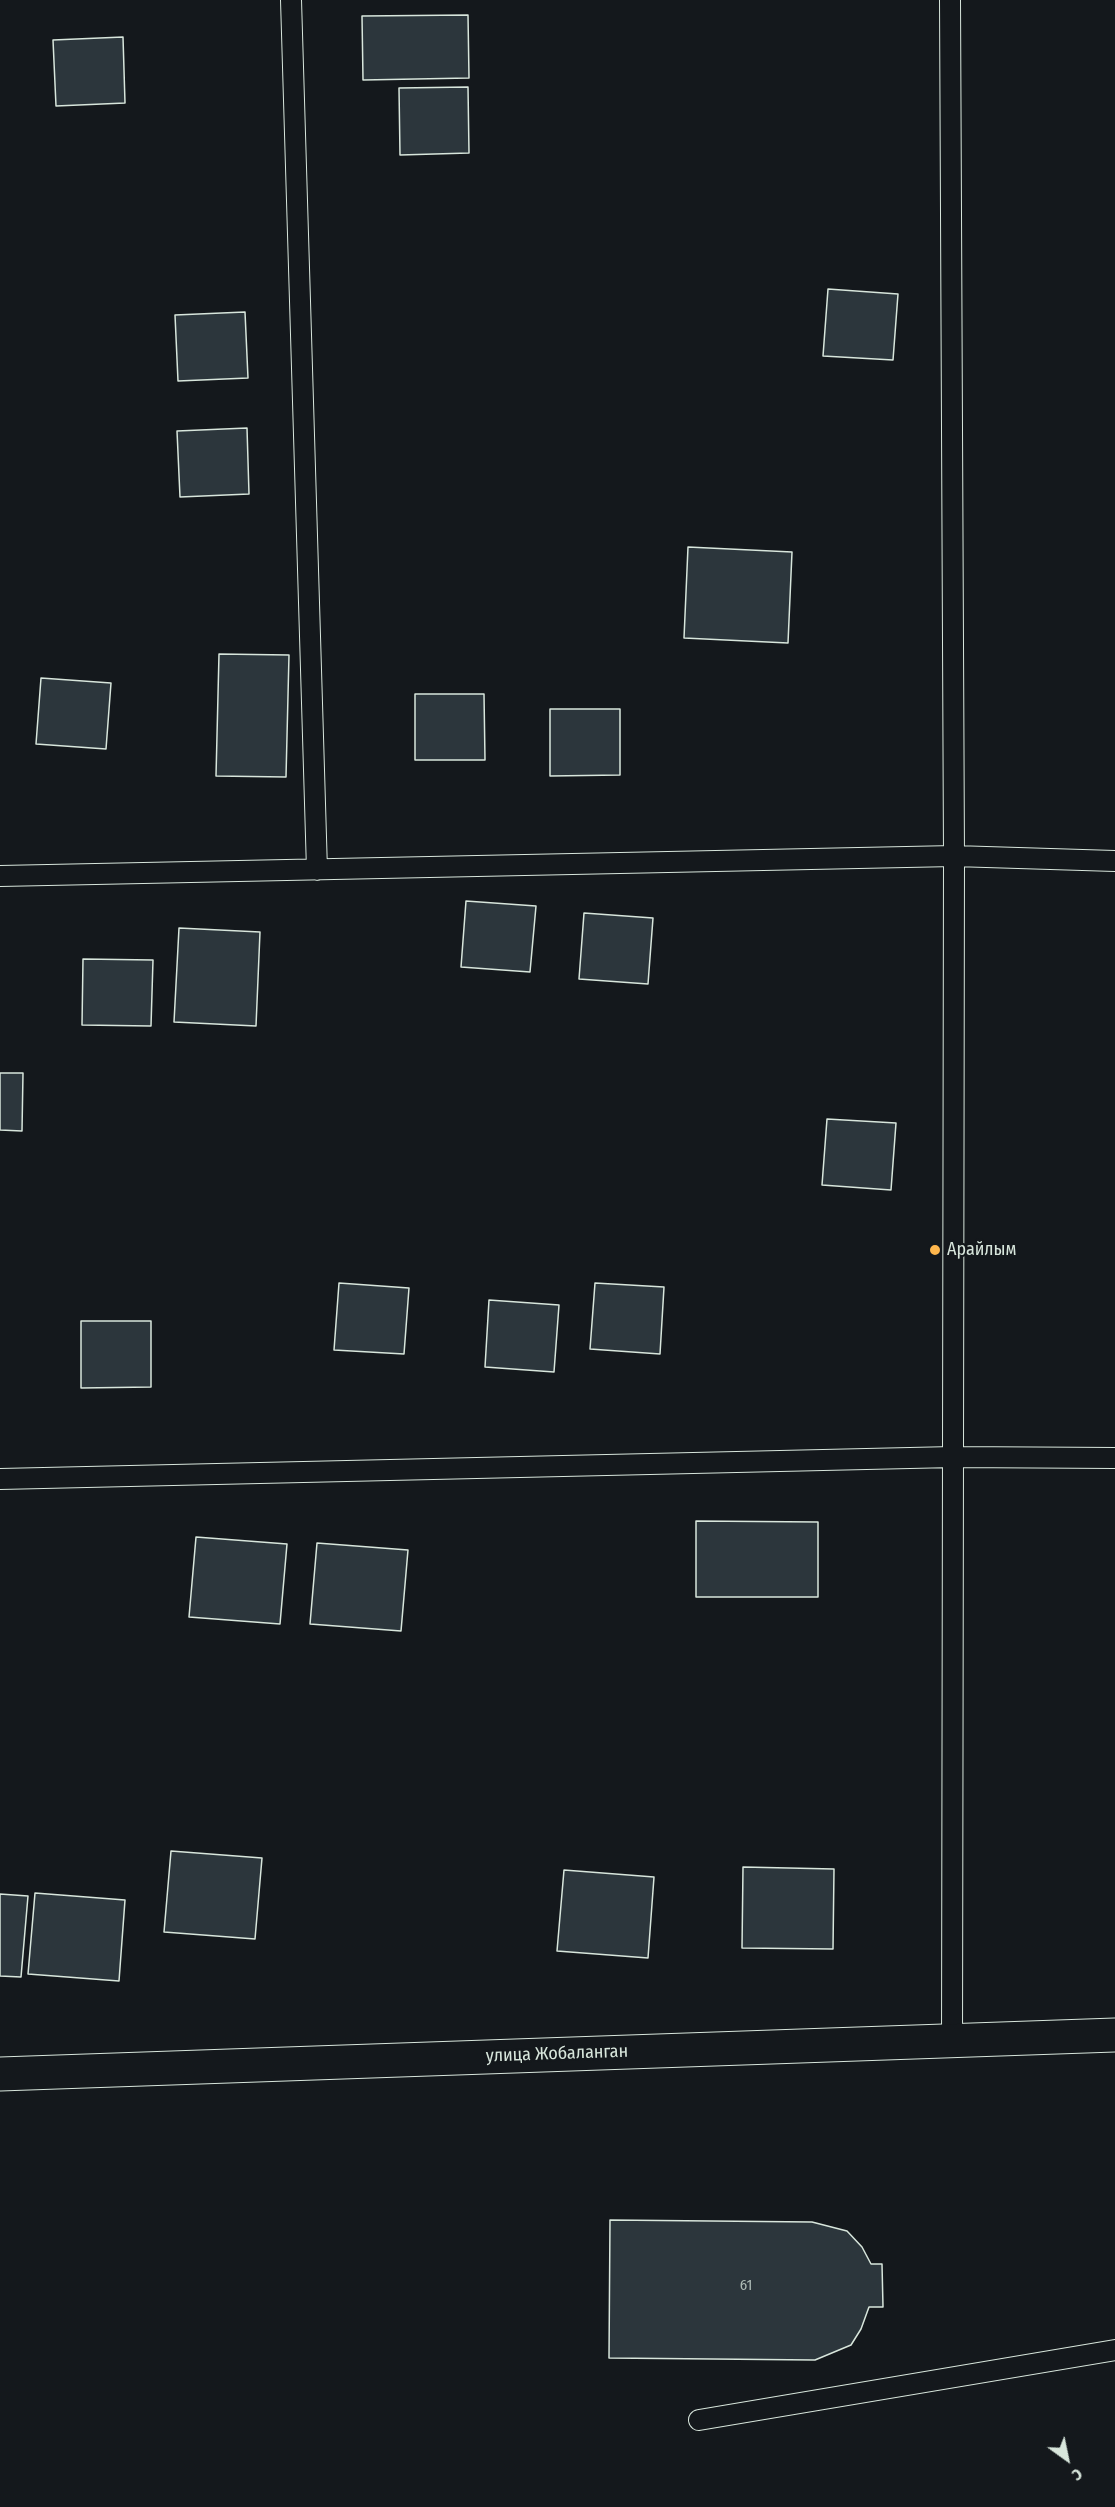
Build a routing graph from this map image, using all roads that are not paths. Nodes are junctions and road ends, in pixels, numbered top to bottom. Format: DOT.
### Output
graph roads {
  1 [pos="291,0"];
  2 [pos="950,0"];
  3 [pos="954,856"];
  4 [pos="1115,861"];
  5 [pos="317,870"];
  6 [pos="0,876"];
  7 [pos="953,1457"];
  8 [pos="1115,1458"];
  9 [pos="0,1479"];
  10 [pos="1115,2036"];
  11 [pos="952,2041"];
  12 [pos="0,2074"];
  13 [pos="1115,2350"];
  14 [pos="699,2420"];
  1 -- 5 [label="lane"];
  2 -- 3 [label="lane"];
  3 -- 4 [label="lane"];
  3 -- 5 [label="lane"];
  3 -- 7 [label="lane"];
  5 -- 6 [label="lane"];
  7 -- 8 [label="lane"];
  7 -- 9 [label="lane"];
  7 -- 11 [label="lane"];
  10 -- 11 [label="street, улица Жобаланган"];
  11 -- 12 [label="street, улица Жобаланган"];
  13 -- 14 [label="lane"];
}
